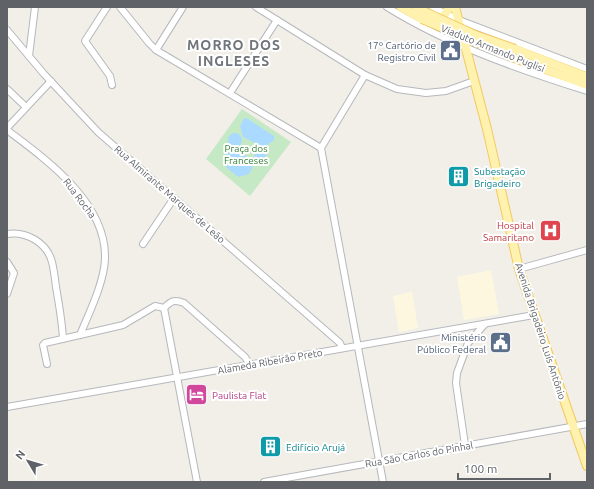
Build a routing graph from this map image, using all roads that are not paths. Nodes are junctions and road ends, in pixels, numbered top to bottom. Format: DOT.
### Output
graph roads {
  1 [pos="35,7"];
  2 [pos="107,7"];
  3 [pos="120,7"];
  4 [pos="183,7"];
  5 [pos="256,7"];
  6 [pos="387,7"];
  7 [pos="401,7"];
  8 [pos="416,7"];
  9 [pos="456,7"];
  10 [pos="434,8"];
  11 [pos="447,10"];
  12 [pos="424,16"];
  13 [pos="278,20"];
  14 [pos="459,20"];
  15 [pos="7,30"];
  16 [pos="433,32"];
  17 [pos="493,33"];
  18 [pos="449,40"];
  19 [pos="466,48"];
  20 [pos="156,50"];
  21 [pos="484,54"];
  22 [pos="29,56"];
  23 [pos="587,69"];
  24 [pos="366,75"];
  25 [pos="587,76"];
  26 [pos="50,81"];
  27 [pos="474,81"];
  28 [pos="112,85"];
  29 [pos="587,85"];
  30 [pos="7,89"];
  31 [pos="587,91"];
  32 [pos="230,93"];
  33 [pos="26,107"];
  34 [pos="7,129"];
  35 [pos="321,148"];
  36 [pos="174,198"];
  37 [pos="7,234"];
  38 [pos="143,244"];
  39 [pos="587,250"];
  40 [pos="7,262"];
  41 [pos="519,269"];
  42 [pos="7,294"];
  43 [pos="164,308"];
  44 [pos="534,315"];
  45 [pos="485,324"];
  46 [pos="80,335"];
  47 [pos="63,339"];
  48 [pos="357,345"];
  49 [pos="342,348"];
  50 [pos="47,364"];
  51 [pos="250,365"];
  52 [pos="176,377"];
  53 [pos="7,407"];
  54 [pos="587,424"];
  55 [pos="573,427"];
  56 [pos="465,446"];
  57 [pos="380,460"];
  58 [pos="587,466"];
  59 [pos="197,482"];
  60 [pos="264,482"];
  61 [pos="383,482"];
  1 -- 22 [label="street"];
  2 -- 28 [label="street"];
  3 -- 20 [label="street"];
  4 -- 20 [label="street"];
  5 -- 13 [label="street"];
  6 -- 16 [label="street"];
  7 -- 12 [label="main road, Viaduto Armando Puglisi"];
  8 -- 12 [label="main road, Viaduto Armando Puglisi"];
  9 -- 14 [label="main road, Avenida Brigadeiro Luís Antônio"];
  10 -- 11 [label="street"];
  10 -- 16 [label="street"];
  11 -- 14 [label="street"];
  11 -- 18 [label="street"];
  12 -- 25 [label="main road, Viaduto Armando Puglisi, bridge"];
  12 -- 29 [label="main road, Viaduto Armando Puglisi, bridge"];
  13 -- 24 [label="street"];
  13 -- 32 [label="street"];
  14 -- 17 [label="street"];
  14 -- 19 [label="main road, Avenida Brigadeiro Luís Antônio"];
  15 -- 22 [label="street, Rua Almirante Marques de Leão"];
  16 -- 18 [label="street"];
  17 -- 21 [label="street"];
  17 -- 23 [label="street"];
  18 -- 19 [label="street"];
  19 -- 21 [label="street"];
  19 -- 27 [label="main road, Avenida Brigadeiro Luís Antônio"];
  20 -- 32 [label="street"];
  21 -- 31 [label="street"];
  22 -- 26 [label="street, Rua Almirante Marques de Leão"];
  24 -- 27 [label="street"];
  24 -- 35 [label="street"];
  26 -- 33 [label="street"];
  26 -- 36 [label="street, Rua Almirante Marques de Leão"];
  27 -- 41 [label="main road, Avenida Brigadeiro Luís Antônio"];
  30 -- 33 [label="street"];
  32 -- 35 [label="street"];
  33 -- 34 [label="street"];
  34 -- 46 [label="street, Rua Rocha"];
  35 -- 48 [label="street"];
  36 -- 38 [label="street"];
  36 -- 49 [label="street, Rua Almirante Marques de Leão"];
  37 -- 47 [label="street"];
  39 -- 41 [label="street"];
  40 -- 42 [label="street"];
  41 -- 44 [label="main road, Avenida Brigadeiro Luís Antônio"];
  43 -- 46 [label="street"];
  43 -- 51 [label="street"];
  43 -- 52 [label="street"];
  44 -- 45 [label="street, Alameda Ribeirão Preto"];
  44 -- 55 [label="main road, Avenida Brigadeiro Luís Antônio"];
  45 -- 48 [label="street, Alameda Ribeirão Preto"];
  45 -- 56 [label="street"];
  46 -- 47 [label="street"];
  47 -- 50 [label="street"];
  48 -- 49 [label="street, Alameda Ribeirão Preto"];
  48 -- 57 [label="street"];
  49 -- 51 [label="street, Alameda Ribeirão Preto"];
  51 -- 52 [label="street, Alameda Ribeirão Preto"];
  52 -- 53 [label="street, Alameda Ribeirão Preto"];
  52 -- 59 [label="street"];
  54 -- 55 [label="street, Rua São Carlos do Pinhal"];
  55 -- 56 [label="street, Rua São Carlos do Pinhal"];
  55 -- 58 [label="main road, Avenida Brigadeiro Luís Antônio"];
  56 -- 57 [label="street, Rua São Carlos do Pinhal"];
  57 -- 60 [label="street, Rua São Carlos do Pinhal"];
  57 -- 61 [label="street"];
}
